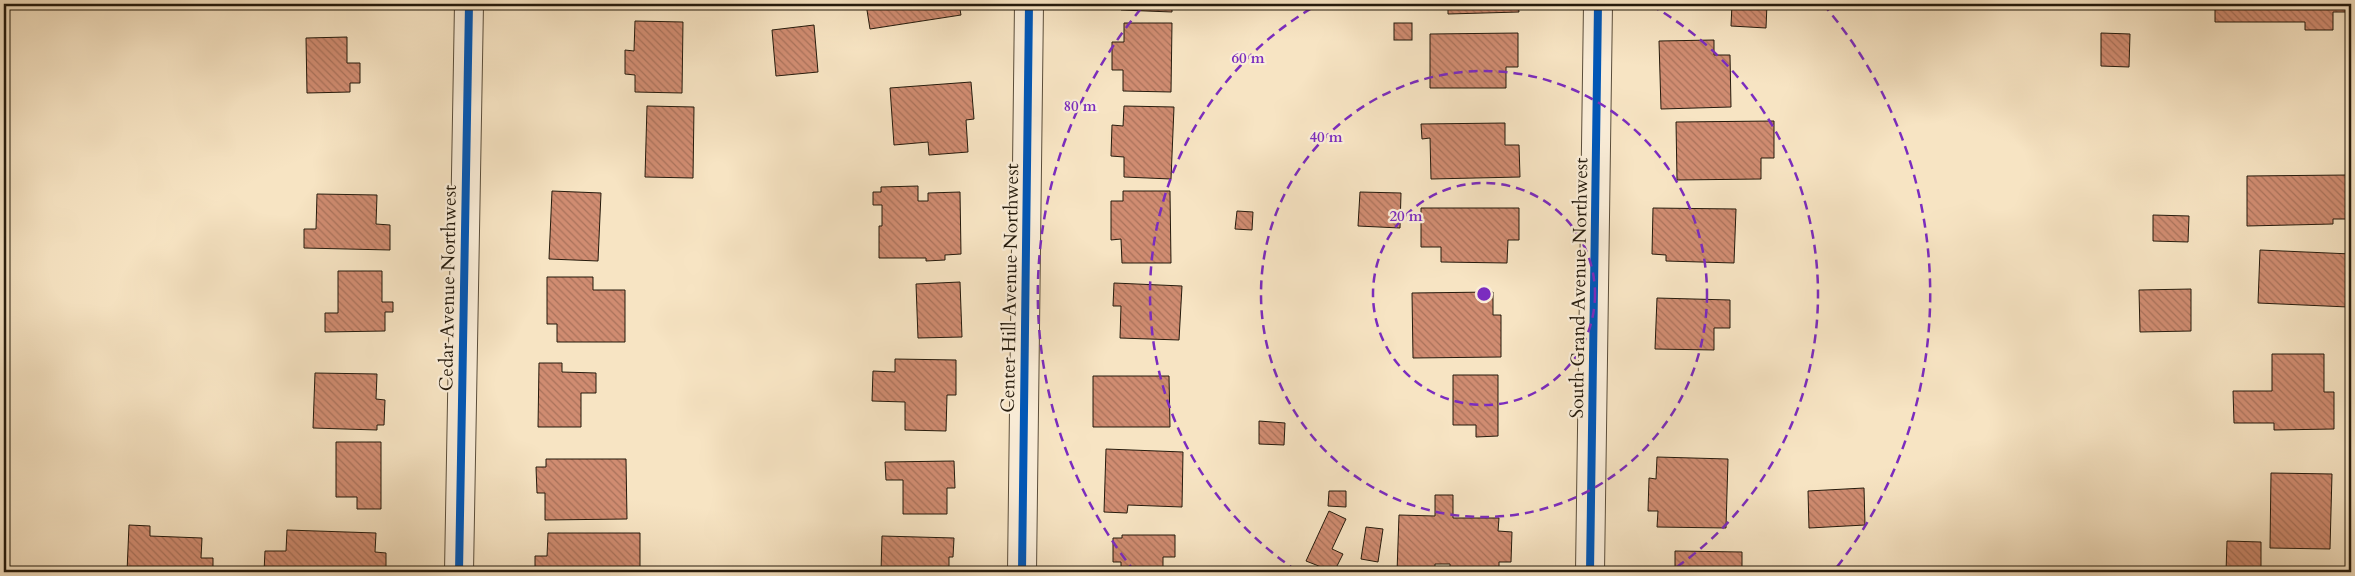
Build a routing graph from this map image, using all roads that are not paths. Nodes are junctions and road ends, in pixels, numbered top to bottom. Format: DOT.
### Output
graph roads {
  1 [pos="469,4"];
  2 [pos="1029,4"];
  3 [pos="1598,4"];
  4 [pos="458,572"];
  5 [pos="1022,572"];
  6 [pos="1590,572"];
  1 -- 4 [label="street, Cedar Avenue Northwest"];
  2 -- 5 [label="street, Center Hill Avenue Northwest"];
  3 -- 6 [label="street, South Grand Avenue Northwest"];
}
